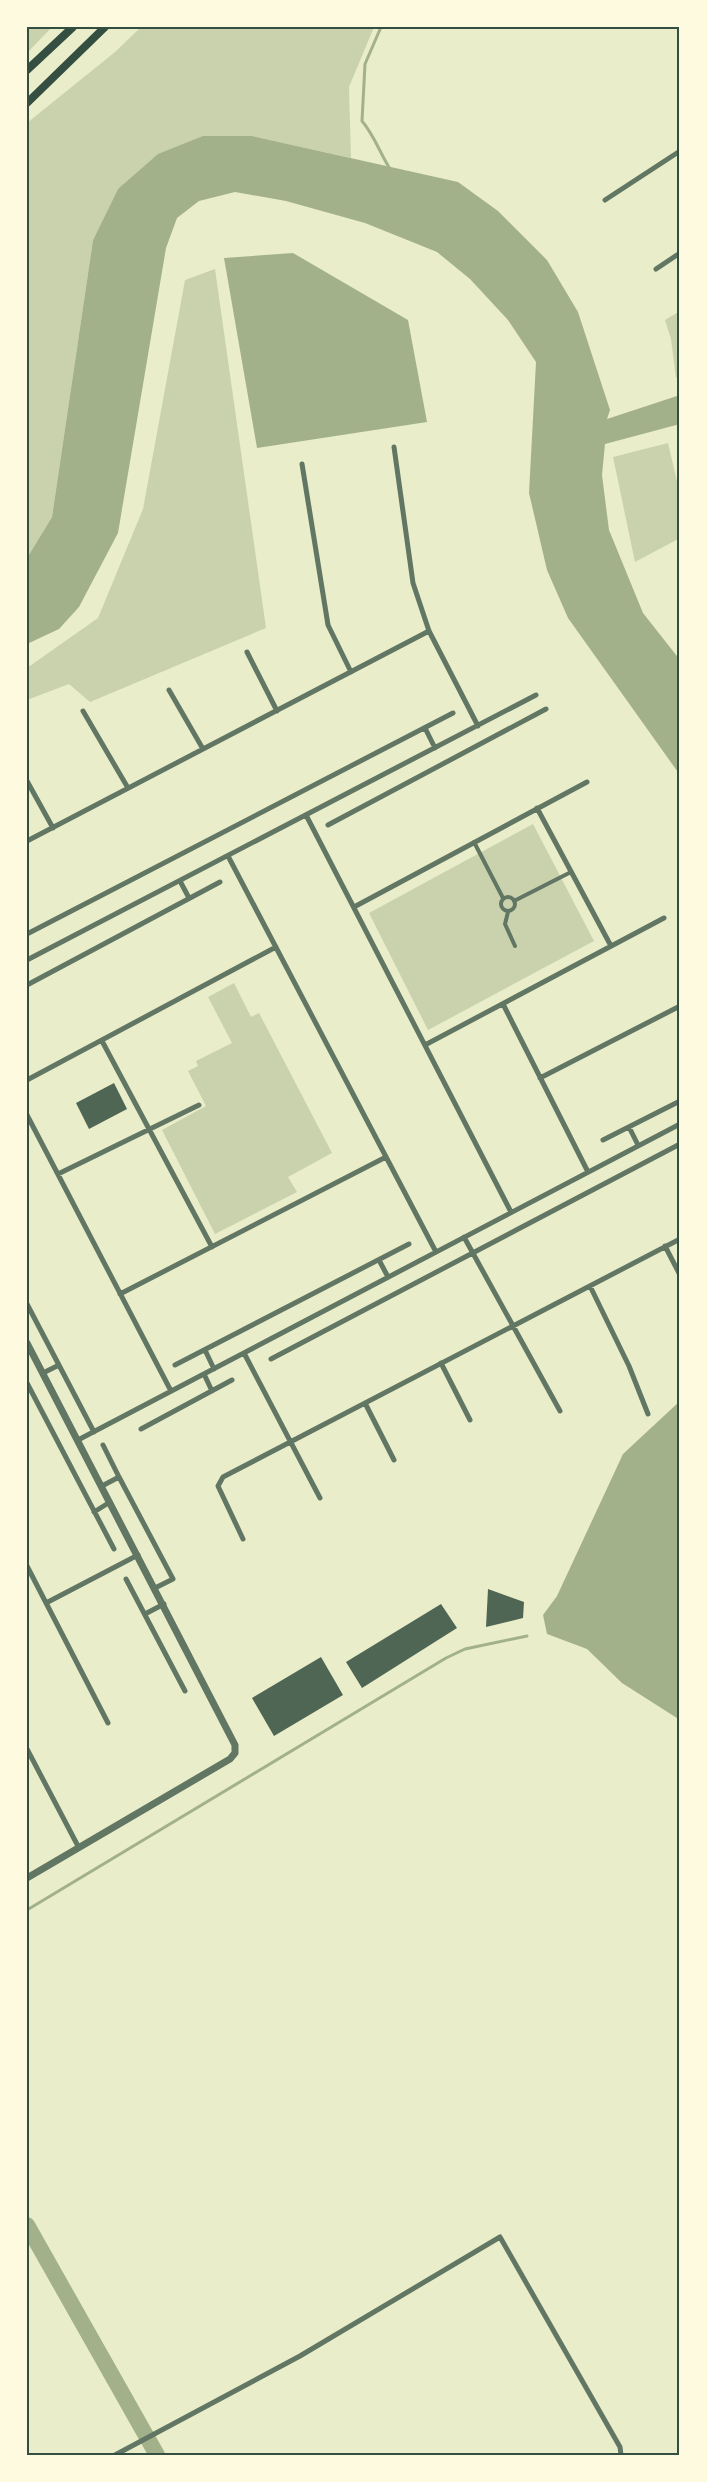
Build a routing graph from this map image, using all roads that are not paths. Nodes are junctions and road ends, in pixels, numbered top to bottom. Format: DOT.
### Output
graph roads {
  1 [pos="64,27"];
  2 [pos="73,27"];
  3 [pos="105,27"];
  4 [pos="56,42"];
  5 [pos="27,70"];
  6 [pos="27,103"];
  7 [pos="680,151"];
  8 [pos="605,200"];
  9 [pos="680,253"];
  10 [pos="656,269"];
  11 [pos="394,447"];
  12 [pos="302,464"];
  13 [pos="429,631"];
  14 [pos="246,652"];
  15 [pos="351,672"];
  16 [pos="169,690"];
  17 [pos="536,695"];
  18 [pos="546,708"];
  19 [pos="83,711"];
  20 [pos="276,711"];
  21 [pos="453,712"];
  22 [pos="478,726"];
  23 [pos="425,728"];
  24 [pos="435,748"];
  25 [pos="202,749"];
  26 [pos="27,781"];
  27 [pos="587,782"];
  28 [pos="128,789"];
  29 [pos="537,808"];
  30 [pos="306,815"];
  31 [pos="328,825"];
  32 [pos="52,828"];
  33 [pos="27,841"];
  34 [pos="474,842"];
  35 [pos="228,856"];
  36 [pos="571,872"];
  37 [pos="180,881"];
  38 [pos="220,882"];
  39 [pos="189,898"];
  40 [pos="504,898"];
  41 [pos="514,901"];
  42 [pos="354,907"];
  43 [pos="508,912"];
  44 [pos="664,918"];
  45 [pos="27,934"];
  46 [pos="515,946"];
  47 [pos="611,946"];
  48 [pos="276,947"];
  49 [pos="27,960"];
  50 [pos="27,985"];
  51 [pos="503,1004"];
  52 [pos="680,1006"];
  53 [pos="102,1041"];
  54 [pos="425,1045"];
  55 [pos="540,1078"];
  56 [pos="27,1080"];
  57 [pos="680,1101"];
  58 [pos="199,1105"];
  59 [pos="27,1115"];
  60 [pos="680,1124"];
  61 [pos="629,1127"];
  62 [pos="149,1130"];
  63 [pos="603,1140"];
  64 [pos="680,1144"];
  65 [pos="638,1145"];
  66 [pos="386,1157"];
  67 [pos="588,1172"];
  68 [pos="58,1174"];
  69 [pos="511,1212"];
  70 [pos="464,1237"];
  71 [pos="680,1239"];
  72 [pos="409,1244"];
  73 [pos="665,1246"];
  74 [pos="212,1247"];
  75 [pos="436,1252"];
  76 [pos="473,1253"];
  77 [pos="379,1260"];
  78 [pos="680,1275"];
  79 [pos="388,1277"];
  80 [pos="590,1286"];
  81 [pos="120,1294"];
  82 [pos="27,1304"];
  83 [pos="513,1326"];
  84 [pos="27,1342"];
  85 [pos="205,1350"];
  86 [pos="244,1353"];
  87 [pos="271,1359"];
  88 [pos="441,1363"];
  89 [pos="59,1365"];
  90 [pos="175,1365"];
  91 [pos="214,1369"];
  92 [pos="43,1373"];
  93 [pos="204,1374"];
  94 [pos="232,1380"];
  95 [pos="27,1383"];
  96 [pos="171,1391"];
  97 [pos="212,1391"];
  98 [pos="365,1403"];
  99 [pos="560,1412"];
  100 [pos="648,1414"];
  101 [pos="470,1420"];
  102 [pos="141,1429"];
  103 [pos="94,1432"];
  104 [pos="78,1440"];
  105 [pos="290,1442"];
  106 [pos="103,1445"];
  107 [pos="394,1460"];
  108 [pos="119,1477"];
  109 [pos="102,1486"];
  110 [pos="320,1498"];
  111 [pos="111,1502"];
  112 [pos="94,1512"];
  113 [pos="243,1539"];
  114 [pos="114,1549"];
  115 [pos="138,1555"];
  116 [pos="27,1566"];
  117 [pos="126,1579"];
  118 [pos="156,1588"];
  119 [pos="46,1603"];
  120 [pos="164,1604"];
  121 [pos="145,1614"];
  122 [pos="185,1691"];
  123 [pos="108,1723"];
  124 [pos="27,1749"];
  125 [pos="79,1848"];
  126 [pos="27,1878"];
  127 [pos="117,2454"];
  128 [pos="621,2455"];
  1 -- 4 [label="main road"];
  2 -- 4 [label="main road"];
  3 -- 6 [label="main road"];
  4 -- 5 [label="main road"];
  7 -- 8 [label="street"];
  9 -- 10 [label="street"];
  11 -- 13 [label="street"];
  12 -- 15 [label="street"];
  13 -- 15 [label="street"];
  13 -- 22 [label="street"];
  14 -- 20 [label="street"];
  15 -- 20 [label="street"];
  16 -- 25 [label="street"];
  17 -- 22 [label="street"];
  18 -- 31 [label="street"];
  19 -- 28 [label="street"];
  20 -- 25 [label="street"];
  21 -- 23 [label="street"];
  22 -- 24 [label="street"];
  23 -- 24 [label="street"];
  23 -- 45 [label="street"];
  24 -- 30 [label="street"];
  25 -- 28 [label="street"];
  26 -- 32 [label="street"];
  27 -- 29 [label="street"];
  28 -- 32 [label="street"];
  29 -- 34 [label="street"];
  29 -- 36 [label="street"];
  30 -- 35 [label="street"];
  30 -- 42 [label="street"];
  32 -- 33 [label="street"];
  34 -- 40 [label="street"];
  34 -- 42 [label="street"];
  35 -- 37 [label="street"];
  35 -- 48 [label="street"];
  36 -- 41 [label="street"];
  36 -- 47 [label="street"];
  37 -- 39 [label="street"];
  37 -- 49 [label="street"];
  38 -- 39 [label="street"];
  39 -- 50 [label="street"];
  40 -- 41 [label="street"];
  40 -- 43 [label="street"];
  41 -- 43 [label="street"];
  42 -- 54 [label="street"];
  43 -- 46 [label="street"];
  44 -- 47 [label="street"];
  47 -- 51 [label="street"];
  48 -- 53 [label="street"];
  48 -- 66 [label="street"];
  51 -- 54 [label="street"];
  51 -- 55 [label="street"];
  52 -- 55 [label="street"];
  53 -- 56 [label="street"];
  53 -- 62 [label="street"];
  54 -- 69 [label="street"];
  55 -- 67 [label="street"];
  57 -- 61 [label="street"];
  58 -- 62 [label="street"];
  59 -- 68 [label="street"];
  60 -- 65 [label="street"];
  61 -- 63 [label="street"];
  61 -- 65 [label="street"];
  62 -- 68 [label="street"];
  62 -- 74 [label="street"];
  64 -- 76 [label="street"];
  65 -- 67 [label="street"];
  66 -- 74 [label="street"];
  66 -- 75 [label="street"];
  67 -- 69 [label="street"];
  68 -- 81 [label="street"];
  69 -- 70 [label="street"];
  70 -- 75 [label="street"];
  70 -- 76 [label="street"];
  71 -- 73 [label="street"];
  72 -- 77 [label="street"];
  73 -- 78 [label="street"];
  73 -- 80 [label="street"];
  74 -- 81 [label="street"];
  75 -- 79 [label="street"];
  76 -- 83 [label="street"];
  76 -- 87 [label="street"];
  77 -- 79 [label="street"];
  77 -- 85 [label="street"];
  79 -- 86 [label="street"];
  80 -- 83 [label="street"];
  80 -- 100 [label="street"];
  81 -- 96 [label="street"];
  82 -- 89 [label="street"];
  83 -- 88 [label="street"];
  83 -- 99 [label="street"];
  84 -- 92 [label="street"];
  85 -- 90 [label="street"];
  85 -- 91 [label="street"];
  86 -- 91 [label="street"];
  86 -- 105 [label="street"];
  88 -- 98 [label="street"];
  88 -- 101 [label="street"];
  89 -- 92 [label="street"];
  89 -- 103 [label="street"];
  91 -- 93 [label="street"];
  92 -- 104 [label="street"];
  93 -- 96 [label="street"];
  93 -- 97 [label="street"];
  94 -- 97 [label="street"];
  95 -- 112 [label="street"];
  96 -- 103 [label="street"];
  97 -- 102 [label="street"];
  98 -- 105 [label="street"];
  98 -- 107 [label="street"];
  103 -- 104 [label="street"];
  104 -- 109 [label="street"];
  105 -- 110 [label="street"];
  105 -- 113 [label="street"];
  106 -- 108 [label="street"];
  108 -- 109 [label="street"];
  108 -- 118 [label="street"];
  109 -- 111 [label="street"];
  111 -- 112 [label="street"];
  111 -- 115 [label="street"];
  112 -- 114 [label="street"];
  115 -- 118 [label="street"];
  115 -- 119 [label="street"];
  116 -- 119 [label="street"];
  117 -- 121 [label="street"];
  118 -- 120 [label="street"];
  119 -- 123 [label="street"];
  120 -- 121 [label="street"];
  120 -- 125 [label="street"];
  121 -- 122 [label="street"];
  124 -- 125 [label="street"];
  125 -- 126 [label="street"];
  127 -- 128 [label="street"];
}
